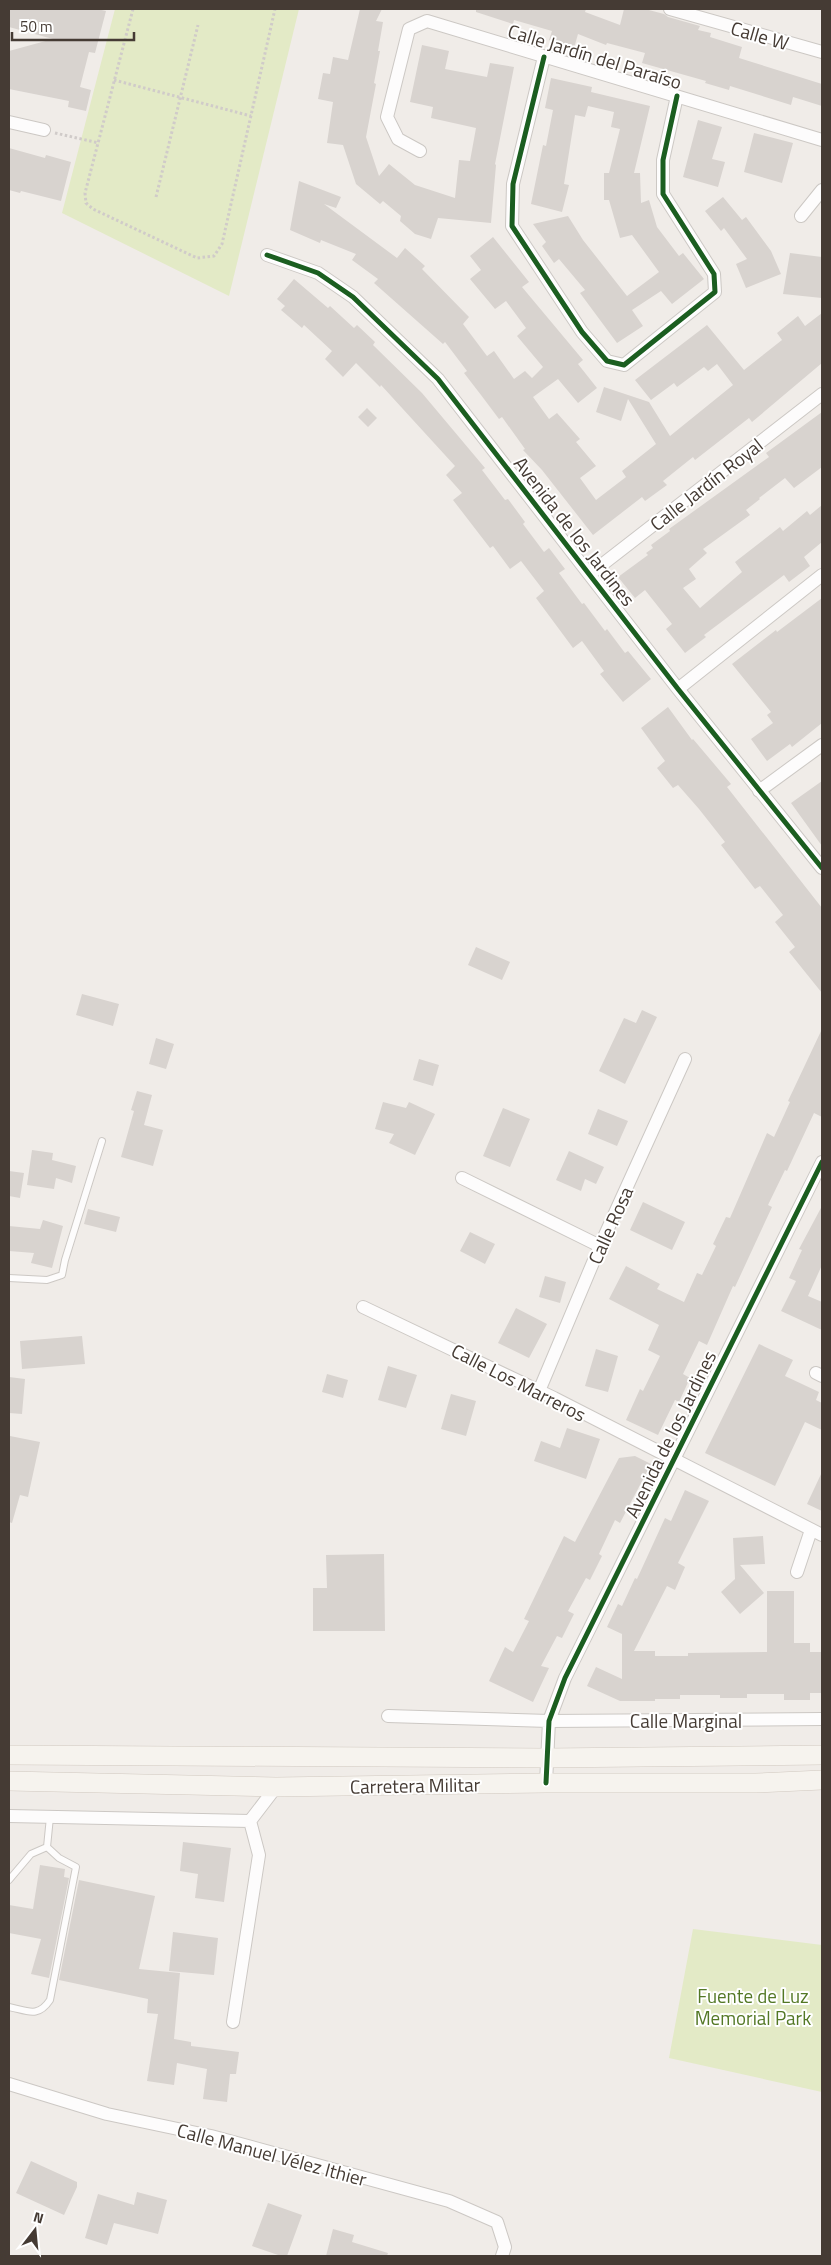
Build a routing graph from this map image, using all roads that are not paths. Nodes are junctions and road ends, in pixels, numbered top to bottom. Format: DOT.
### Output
graph roads {
  1 [pos="670,9"];
  2 [pos="822,52"];
  3 [pos="544,57"];
  4 [pos="677,96"];
  5 [pos="9,122"];
  6 [pos="44,130"];
  7 [pos="822,140"];
  8 [pos="420,151"];
  9 [pos="822,190"];
  10 [pos="801,216"];
  11 [pos="267,256"];
  12 [pos="822,394"];
  13 [pos="590,574"];
  14 [pos="822,575"];
  15 [pos="678,689"];
  16 [pos="822,745"];
  17 [pos="759,791"];
  18 [pos="822,868"];
  19 [pos="685,1060"];
  20 [pos="102,1141"];
  21 [pos="822,1162"];
  22 [pos="462,1178"];
  23 [pos="600,1246"];
  24 [pos="9,1278"];
  25 [pos="363,1307"];
  26 [pos="539,1391"];
  27 [pos="674,1460"];
  28 [pos="817,1532"];
  29 [pos="797,1572"];
  30 [pos="388,1716"];
  31 [pos="822,1719"];
  32 [pos="549,1720"];
  33 [pos="9,1755"];
  34 [pos="822,1755"];
  35 [pos="546,1758"];
  36 [pos="822,1780"];
  37 [pos="9,1781"];
  38 [pos="546,1783"];
  39 [pos="276,1787"];
  40 [pos="9,1816"];
  41 [pos="50,1817"];
  42 [pos="250,1821"];
  43 [pos="47,1847"];
  44 [pos="9,1880"];
  45 [pos="9,2007"];
  46 [pos="233,2022"];
  47 [pos="9,2084"];
  48 [pos="502,2256"];
  1 -- 2 [label="street, Calle W"];
  3 -- 4 [label="street, Calle Jardín del Paraíso"];
  3 -- 4 [label="street"];
  3 -- 8 [label="street, Calle Jardín del Paraíso"];
  4 -- 7 [label="street, Calle Jardín del Paraíso"];
  5 -- 6 [label="street"];
  9 -- 10 [label="street"];
  11 -- 13 [label="street, Avenida de los Jardines"];
  12 -- 13 [label="street, Calle Jardín Royal"];
  13 -- 15 [label="street, Avenida de los Jardines"];
  14 -- 15 [label="street"];
  15 -- 17 [label="street, Avenida de los Jardines"];
  16 -- 17 [label="street"];
  17 -- 18 [label="street, Avenida de los Jardines"];
  19 -- 23 [label="street, Calle Rosa"];
  20 -- 24 [label="lane"];
  21 -- 27 [label="street, Avenida de los Jardines"];
  22 -- 23 [label="street"];
  23 -- 26 [label="street, Calle Rosa"];
  25 -- 26 [label="street, Calle Los Marreros"];
  26 -- 27 [label="street, Calle Los Marreros"];
  27 -- 28 [label="street, Calle Los Marreros"];
  27 -- 32 [label="street, Avenida de los Jardines"];
  28 -- 29 [label="street"];
  30 -- 32 [label="street, Calle Marginal"];
  31 -- 32 [label="street, Calle Marginal"];
  32 -- 35 [label="street, Avenida de los Jardines"];
  33 -- 35 [label="main road, Carretera Militar"];
  34 -- 35 [label="main road, Carretera Militar"];
  35 -- 38 [label="street, Avenida de los Jardines"];
  36 -- 38 [label="main road, Carretera Militar"];
  37 -- 39 [label="main road, Carretera Militar"];
  38 -- 39 [label="main road, Carretera Militar"];
  39 -- 42 [label="street"];
  40 -- 41 [label="street"];
  41 -- 42 [label="street"];
  41 -- 43 [label="lane"];
  42 -- 46 [label="street"];
  43 -- 44 [label="lane"];
  43 -- 45 [label="lane"];
  47 -- 48 [label="street, Calle Manuel Vélez Ithier"];
}
